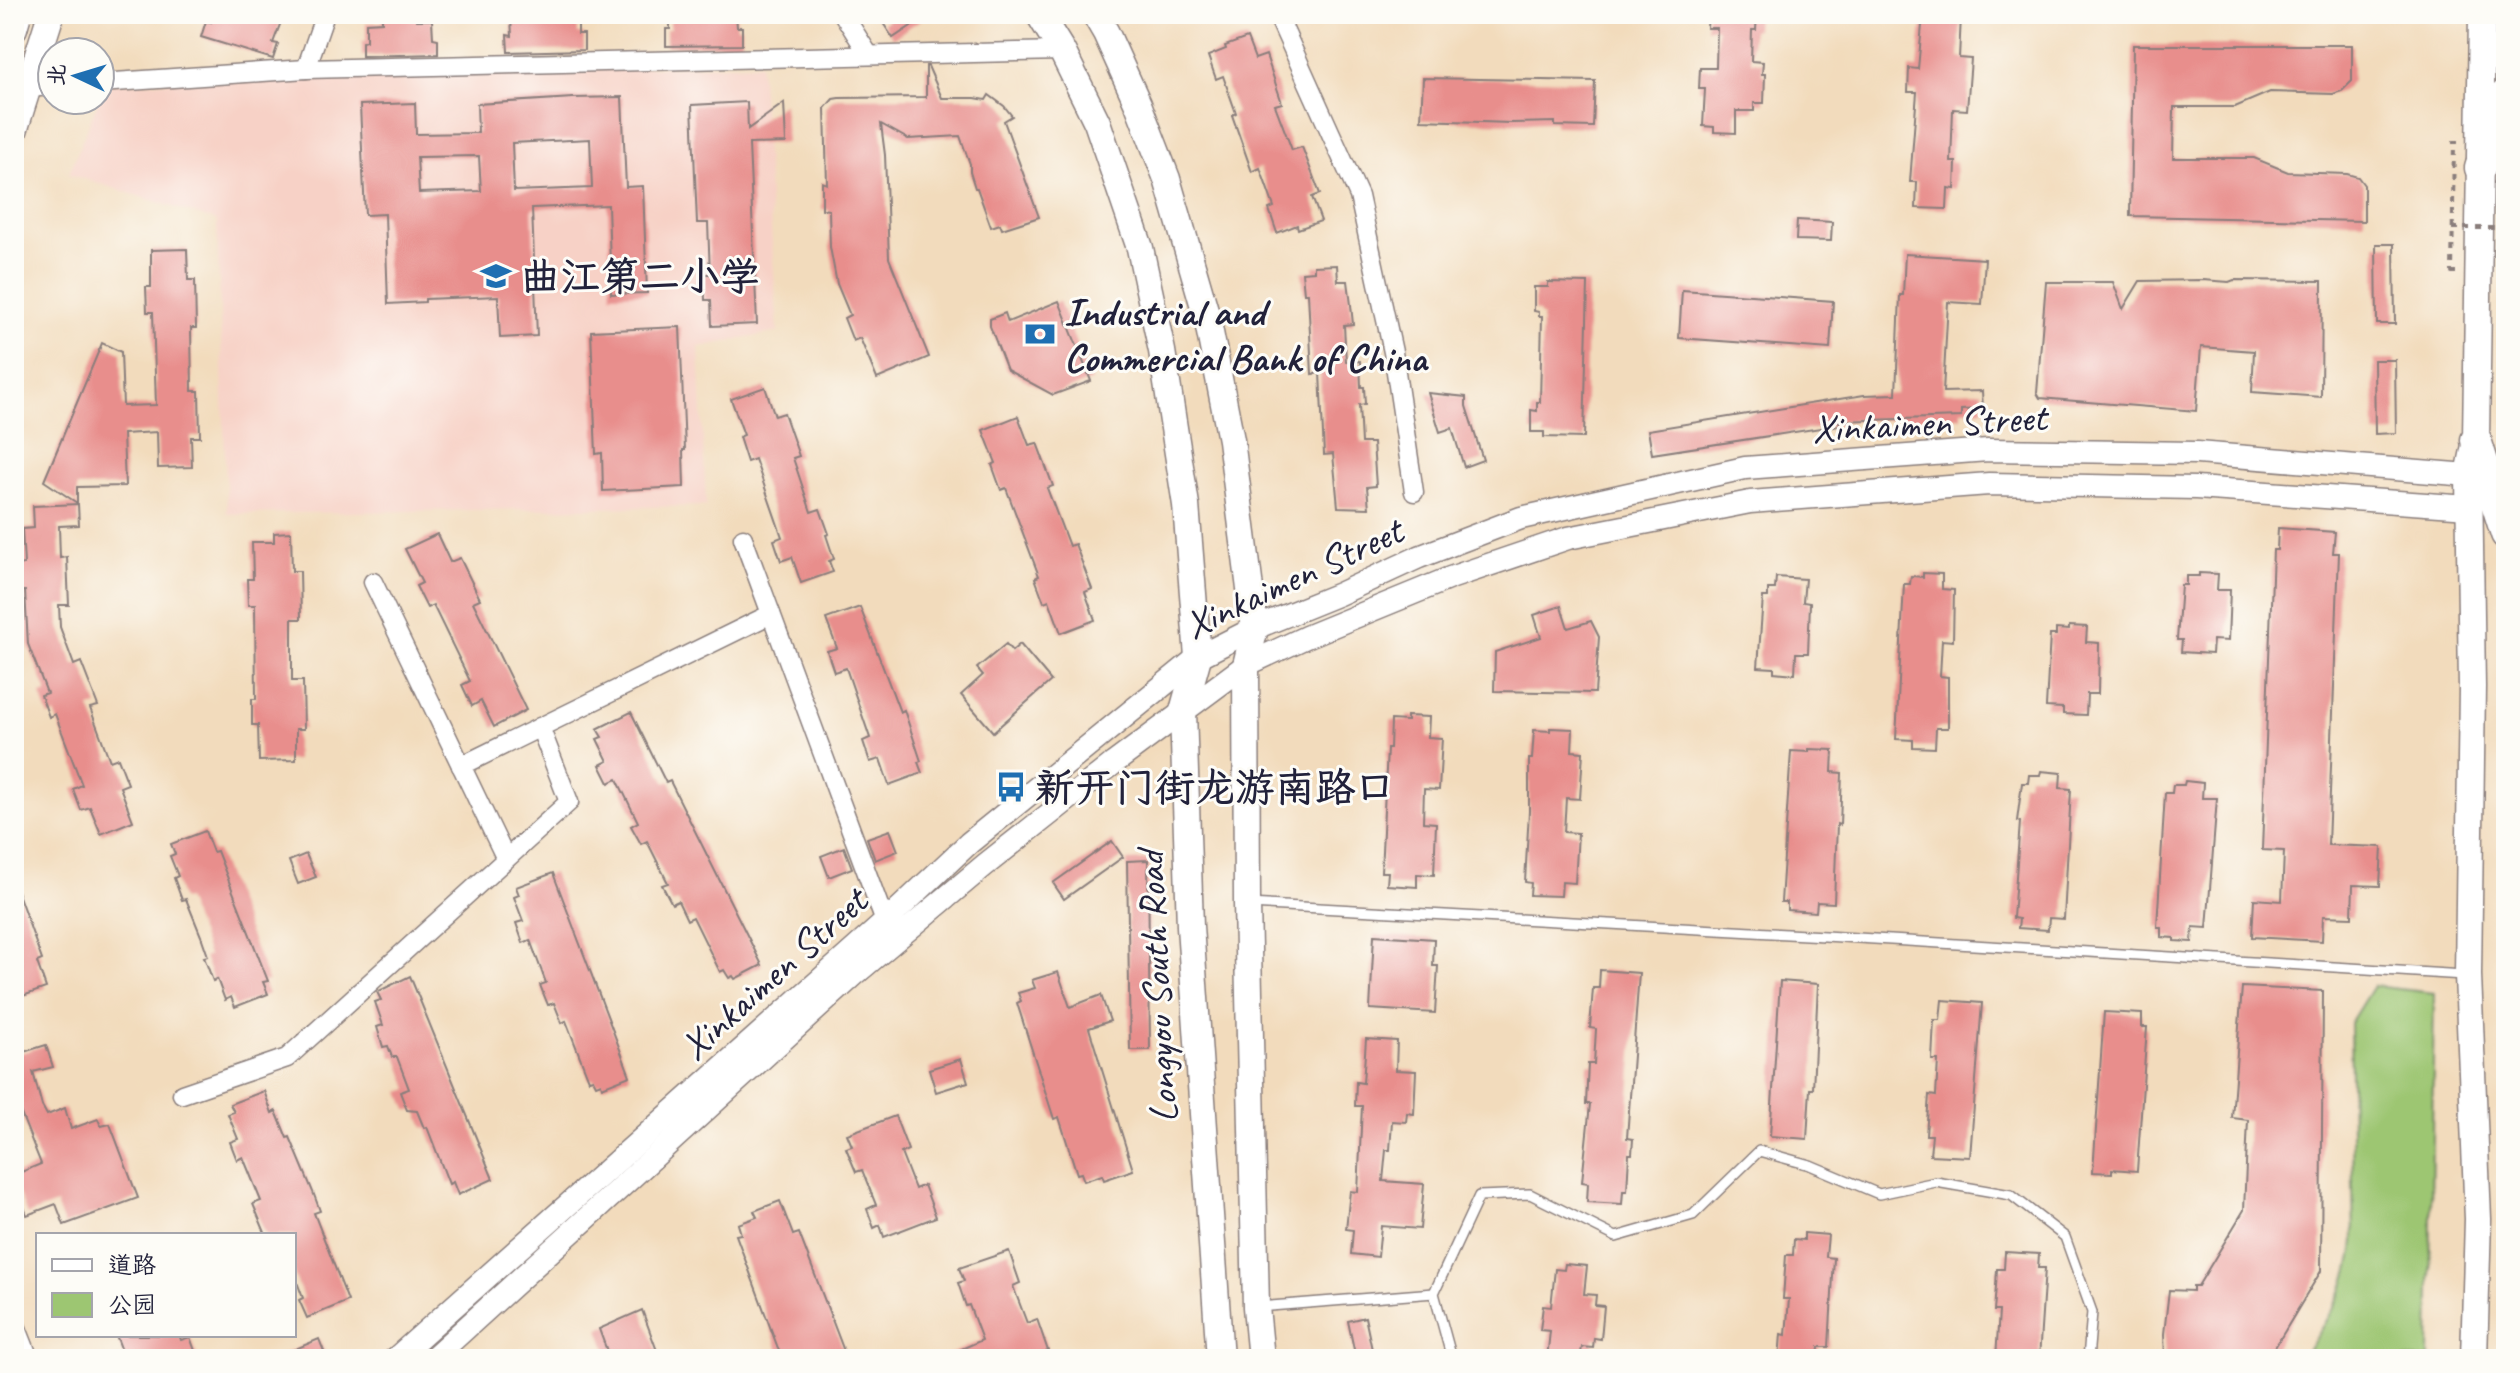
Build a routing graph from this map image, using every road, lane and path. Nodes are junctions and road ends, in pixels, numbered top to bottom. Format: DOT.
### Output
graph roads {
  1 [pos="18,14"];
  2 [pos="51,14"];
  3 [pos="325,14"];
  4 [pos="843,14"];
  5 [pos="1039,14"];
  6 [pos="1095,14"];
  7 [pos="1277,14"];
  8 [pos="2482,14"];
  9 [pos="14,28"];
  10 [pos="48,36"];
  11 [pos="1062,51"];
  12 [pos="869,55"];
  13 [pos="306,69"];
  14 [pos="116,82"];
  15 [pos="36,94"];
  16 [pos="2506,94"];
  17 [pos="14,131"];
  18 [pos="2454,142"];
  19 [pos="2480,168"];
  20 [pos="2452,228"];
  21 [pos="2506,228"];
  22 [pos="2452,272"];
  23 [pos="2476,440"];
  24 [pos="2469,475"];
  25 [pos="1414,492"];
  26 [pos="2469,507"];
  27 [pos="2506,534"];
  28 [pos="743,538"];
  29 [pos="373,582"];
  30 [pos="771,614"];
  31 [pos="1255,628"];
  32 [pos="1198,657"];
  33 [pos="1246,665"];
  34 [pos="1183,711"];
  35 [pos="540,727"];
  36 [pos="461,766"];
  37 [pos="506,859"];
  38 [pos="1247,904"];
  39 [pos="885,922"];
  40 [pos="2468,975"];
  41 [pos="182,1094"];
  42 [pos="1434,1293"];
  43 [pos="1256,1307"];
  44 [pos="14,1326"];
  45 [pos="27,1359"];
  46 [pos="395,1359"];
  47 [pos="432,1359"];
  48 [pos="1220,1359"];
  49 [pos="1261,1359"];
  50 [pos="1452,1359"];
  51 [pos="2088,1359"];
  52 [pos="2477,1359"];
  1 -- 9 [label="main road"];
  2 -- 10 [label="main road"];
  3 -- 13 [label="street"];
  4 -- 12 [label="street"];
  5 -- 11 [label="main road, Longyou South Road"];
  6 -- 31 [label="main road"];
  7 -- 25 [label="street"];
  8 -- 19 [label="main road"];
  11 -- 12 [label="street"];
  11 -- 32 [label="main road, Longyou South Road"];
  12 -- 13 [label="street"];
  13 -- 14 [label="street"];
  15 -- 17 [label="main road"];
  16 -- 19 [label="highway"];
  18 -- 20 [label="path"];
  19 -- 23 [label="main road"];
  20 -- 21 [label="path, bridge"];
  20 -- 22 [label="path"];
  23 -- 24 [label="main road"];
  23 -- 27 [label="highway"];
  24 -- 26 [label="main road"];
  24 -- 31 [label="street, Xinkaimen Street"];
  26 -- 33 [label="street, Xinkaimen Street"];
  26 -- 40 [label="main road"];
  28 -- 30 [label="street"];
  29 -- 36 [label="street"];
  30 -- 35 [label="street"];
  30 -- 39 [label="street"];
  31 -- 32 [label="street, Xinkaimen Street"];
  31 -- 33 [label="main road"];
  32 -- 34 [label="main road, Longyou South Road"];
  32 -- 39 [label="street, Xinkaimen Street"];
  33 -- 34 [label="street, Xinkaimen Street"];
  33 -- 38 [label="main road"];
  34 -- 47 [label="street, Xinkaimen Street"];
  34 -- 48 [label="main road, Longyou South Road"];
  35 -- 36 [label="street"];
  35 -- 37 [label="street"];
  36 -- 37 [label="street"];
  37 -- 41 [label="street"];
  38 -- 40 [label="lane"];
  38 -- 43 [label="main road"];
  39 -- 46 [label="street, Xinkaimen Street"];
  40 -- 52 [label="main road"];
  42 -- 43 [label="lane"];
  42 -- 50 [label="lane"];
  42 -- 51 [label="lane"];
  43 -- 49 [label="main road"];
  44 -- 45 [label="street"];
}
